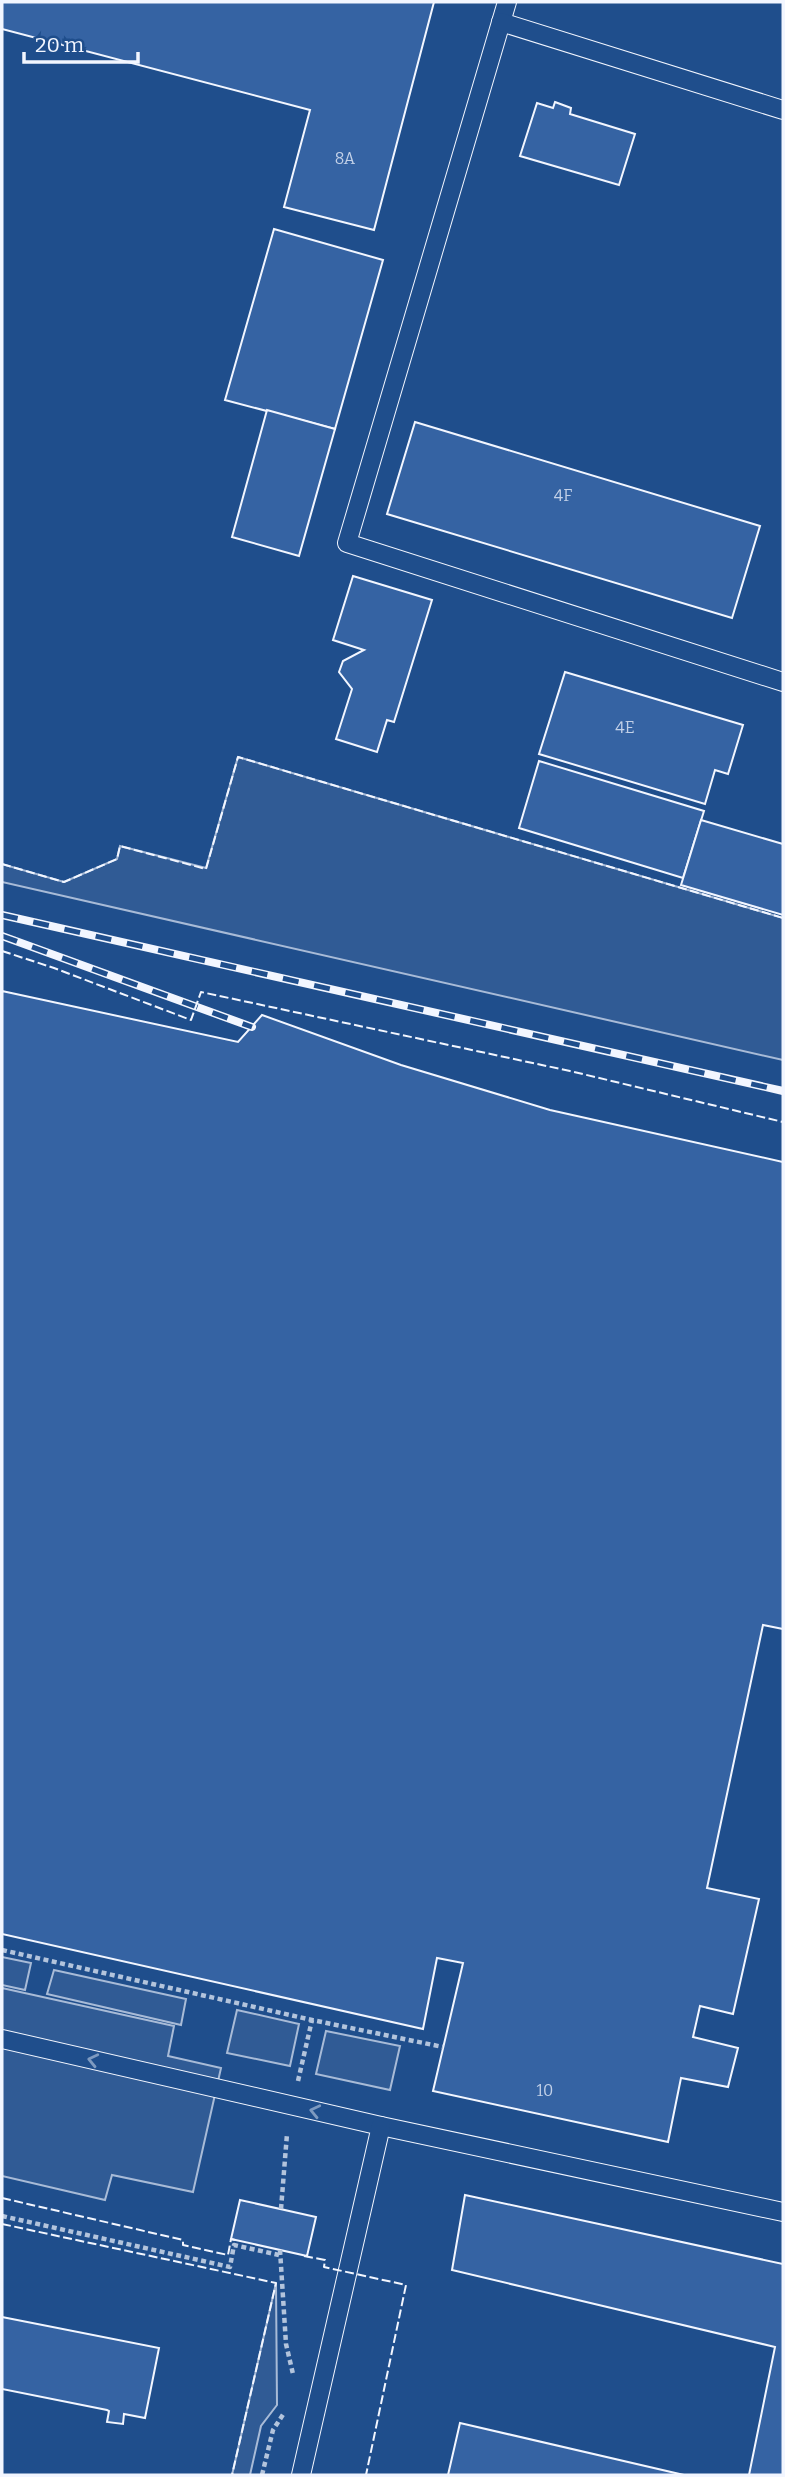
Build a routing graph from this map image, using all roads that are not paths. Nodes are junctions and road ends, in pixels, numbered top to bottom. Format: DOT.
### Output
graph roads {
  1 [pos="507,2"];
  2 [pos="501,22"];
  3 [pos="783,110"];
  4 [pos="783,682"];
  5 [pos="2,2039"];
  6 [pos="381,2126"];
  7 [pos="783,2212"];
  8 [pos="301,2475"];
  1 -- 2 [label="lane"];
  2 -- 3 [label="lane"];
  2 -- 4 [label="lane"];
  6 -- 5 [label="lane, one-way"];
  6 -- 7 [label="lane"];
  6 -- 8 [label="lane"];
}
